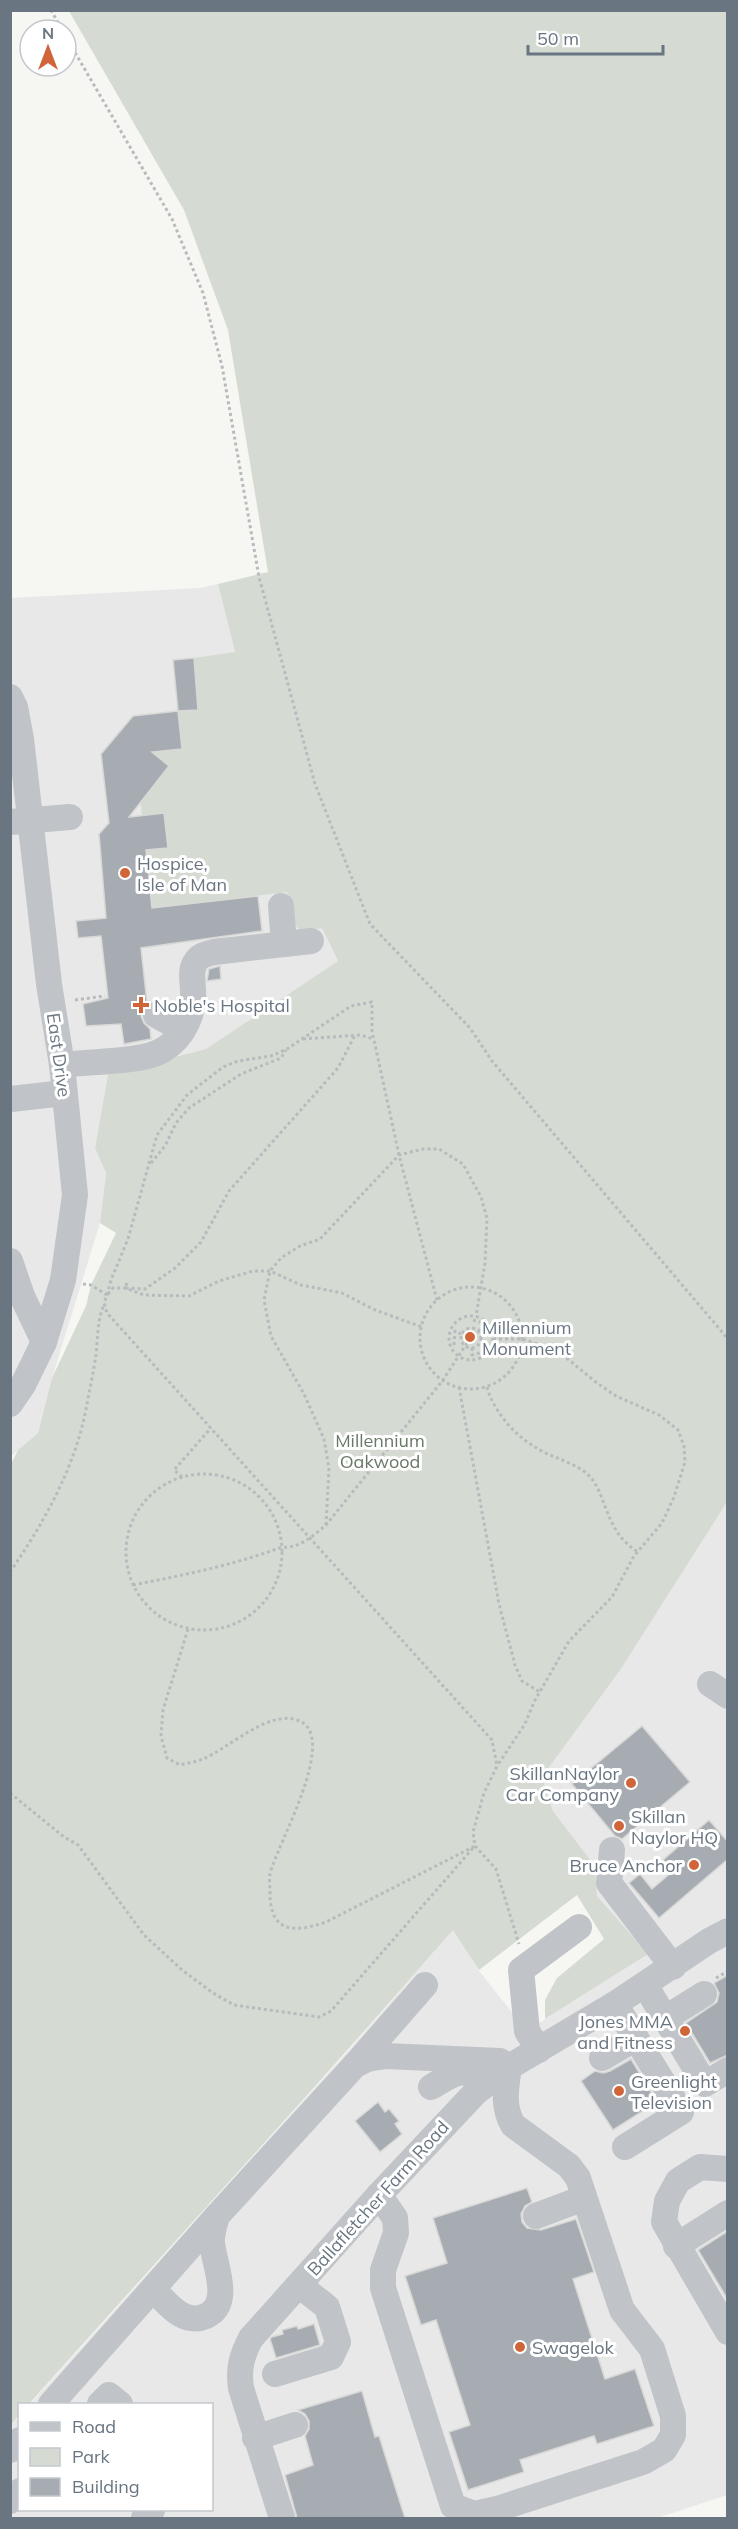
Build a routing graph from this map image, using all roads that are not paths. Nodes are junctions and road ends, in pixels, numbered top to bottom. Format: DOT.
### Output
graph roads {
  1 [pos="10,697"];
  2 [pos="70,817"];
  3 [pos="20,821"];
  4 [pos="281,906"];
  5 [pos="311,941"];
  6 [pos="284,944"];
  7 [pos="156,1015"];
  8 [pos="183,1030"];
  9 [pos="62,1065"];
  10 [pos="64,1093"];
  11 [pos="11,1099"];
  12 [pos="10,1261"];
  13 [pos="44,1342"];
  14 [pos="10,1404"];
  15 [pos="612,1850"];
  16 [pos="579,1927"];
  17 [pos="728,1931"];
  18 [pos="673,1967"];
  19 [pos="425,1984"];
  20 [pos="645,1985"];
  21 [pos="704,1994"];
  22 [pos="615,2004"];
  23 [pos="664,2019"];
  24 [pos="636,2037"];
  25 [pos="539,2050"];
  26 [pos="602,2058"];
  27 [pos="355,2065"];
  28 [pos="728,2070"];
  29 [pos="499,2074"];
  30 [pos="431,2088"];
  31 [pos="625,2147"];
  32 [pos="700,2167"];
  33 [pos="728,2169"];
  34 [pos="728,2177"];
  35 [pos="379,2195"];
  36 [pos="584,2198"];
  37 [pos="728,2213"];
  38 [pos="217,2216"];
  39 [pos="536,2216"];
  40 [pos="676,2246"];
  41 [pos="299,2285"];
  42 [pos="153,2289"];
  43 [pos="728,2332"];
  44 [pos="275,2374"];
  45 [pos="52,2403"];
  46 [pos="101,2403"];
  47 [pos="119,2403"];
  48 [pos="295,2425"];
  49 [pos="255,2438"];
  50 [pos="282,2518"];
  1 -- 3 [label="street, East Drive"];
  2 -- 3 [label="street"];
  3 -- 9 [label="street, East Drive"];
  4 -- 6 [label="street"];
  5 -- 6 [label="street"];
  6 -- 8 [label="street"];
  7 -- 8 [label="street"];
  8 -- 9 [label="street"];
  9 -- 10 [label="street, East Drive"];
  10 -- 11 [label="street"];
  10 -- 13 [label="street, East Drive"];
  12 -- 13 [label="street"];
  13 -- 14 [label="street, East Drive"];
  15 -- 18 [label="street"];
  16 -- 25 [label="street"];
  17 -- 18 [label="street, Ballafletcher Farm Road"];
  18 -- 20 [label="street, Ballafletcher Farm Road"];
  19 -- 27 [label="street"];
  20 -- 22 [label="street, Ballafletcher Farm Road"];
  20 -- 23 [label="street"];
  21 -- 23 [label="street"];
  22 -- 24 [label="street"];
  22 -- 25 [label="street, Ballafletcher Farm Road"];
  23 -- 28 [label="street"];
  24 -- 26 [label="street"];
  24 -- 31 [label="street"];
  25 -- 29 [label="street, Ballafletcher Farm Road"];
  27 -- 29 [label="street"];
  27 -- 38 [label="street"];
  29 -- 30 [label="street"];
  29 -- 35 [label="street, Ballafletcher Farm Road"];
  29 -- 36 [label="street"];
  32 -- 33 [label="street"];
  32 -- 34 [label="street"];
  32 -- 40 [label="street"];
  35 -- 36 [label="street"];
  35 -- 41 [label="street, Ballafletcher Farm Road"];
  36 -- 39 [label="street"];
  37 -- 40 [label="street"];
  38 -- 42 [label="street"];
  38 -- 42 [label="street"];
  40 -- 43 [label="street"];
  41 -- 44 [label="street"];
  41 -- 49 [label="street, Ballafletcher Farm Road"];
  42 -- 45 [label="street"];
  46 -- 47 [label="street"];
  48 -- 49 [label="street"];
  49 -- 50 [label="street, Ballafletcher Farm Road"];
}
